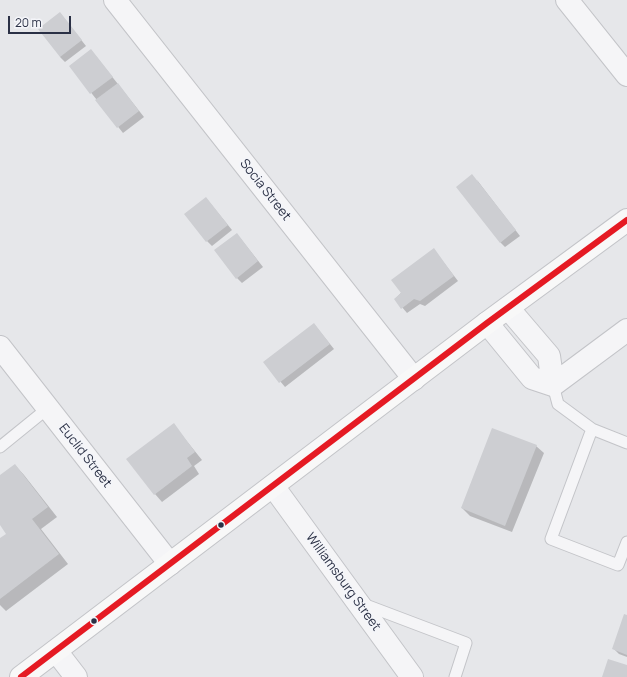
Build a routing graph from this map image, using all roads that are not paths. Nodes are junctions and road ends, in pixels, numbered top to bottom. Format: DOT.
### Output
graph roads {
  1 [pos="115,0"];
  2 [pos="567,0"];
  3 [pos="627,75"];
  4 [pos="627,220"];
  5 [pos="508,308"];
  6 [pos="487,323"];
  7 [pos="627,330"];
  8 [pos="0,348"];
  9 [pos="414,379"];
  10 [pos="554,385"];
  11 [pos="48,408"];
  12 [pos="592,429"];
  13 [pos="627,443"];
  14 [pos="0,448"];
  15 [pos="273,486"];
  16 [pos="627,542"];
  17 [pos="170,564"];
  18 [pos="357,602"];
  19 [pos="56,651"];
  20 [pos="21,677"];
  21 [pos="76,677"];
  22 [pos="412,677"];
  23 [pos="455,677"];
  1 -- 9 [label="street, Socia Street"];
  2 -- 3 [label="street"];
  4 -- 5 [label="main road"];
  5 -- 6 [label="main road"];
  5 -- 10 [label="street"];
  6 -- 9 [label="main road"];
  6 -- 10 [label="street"];
  7 -- 10 [label="street"];
  8 -- 11 [label="street, Euclid Street"];
  9 -- 15 [label="main road"];
  10 -- 12 [label="lane"];
  11 -- 14 [label="lane"];
  11 -- 17 [label="street, Euclid Street"];
  12 -- 13 [label="lane"];
  12 -- 16 [label="lane"];
  15 -- 17 [label="main road"];
  15 -- 18 [label="street, Williamsburg Street"];
  17 -- 19 [label="main road"];
  18 -- 22 [label="street, Williamsburg Street"];
  18 -- 23 [label="lane"];
  19 -- 20 [label="main road"];
  19 -- 21 [label="street"];
}
